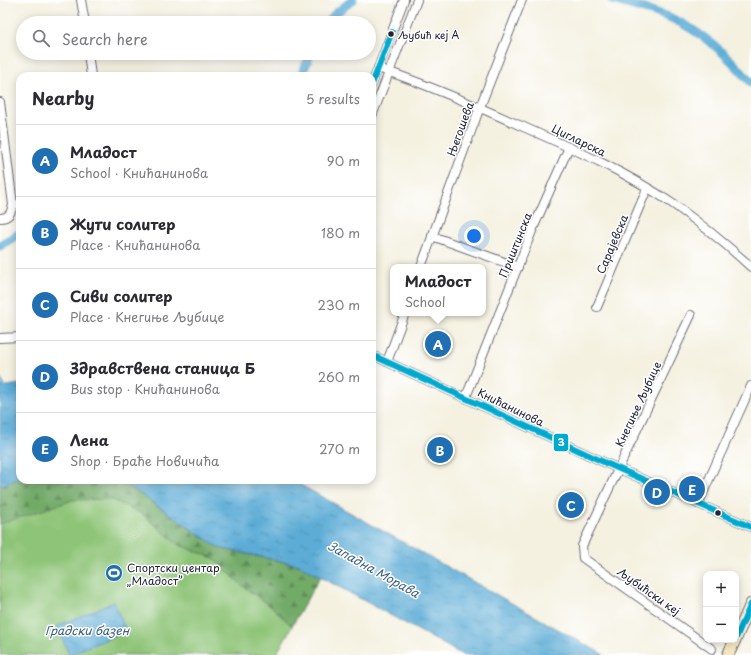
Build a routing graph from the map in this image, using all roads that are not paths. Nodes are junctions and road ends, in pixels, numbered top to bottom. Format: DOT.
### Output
graph roads {
  1 [pos="81,0"];
  2 [pos="404,0"];
  3 [pos="417,0"];
  4 [pos="522,0"];
  5 [pos="84,16"];
  6 [pos="89,60"];
  7 [pos="378,68"];
  8 [pos="90,72"];
  9 [pos="389,72"];
  10 [pos="376,73"];
  11 [pos="0,102"];
  12 [pos="376,106"];
  13 [pos="480,107"];
  14 [pos="569,147"];
  15 [pos="647,189"];
  16 [pos="16,205"];
  17 [pos="0,218"];
  18 [pos="432,236"];
  19 [pos="422,264"];
  20 [pos="518,266"];
  21 [pos="751,266"];
  22 [pos="597,307"];
  23 [pos="691,315"];
  24 [pos="404,316"];
  25 [pos="16,337"];
  26 [pos="0,338"];
  27 [pos="376,357"];
  28 [pos="387,362"];
  29 [pos="751,386"];
  30 [pos="466,397"];
  31 [pos="620,469"];
  32 [pos="698,504"];
  33 [pos="751,527"];
  34 [pos="582,546"];
  35 [pos="751,604"];
  36 [pos="739,630"];
  37 [pos="733,643"];
  38 [pos="712,649"];
  39 [pos="728,655"];
  1 -- 5 [label="street"];
  2 -- 7 [label="street"];
  3 -- 9 [label="street"];
  4 -- 13 [label="street, Његошева"];
  6 -- 8 [label="street"];
  7 -- 9 [label="street, Цигларска"];
  7 -- 10 [label="street"];
  9 -- 12 [label="street"];
  9 -- 13 [label="street, Цигларска"];
  11 -- 16 [label="street"];
  13 -- 14 [label="street, Цигларска"];
  13 -- 18 [label="street, Његошева"];
  14 -- 15 [label="street, Цигларска"];
  14 -- 20 [label="street, Приштинска"];
  15 -- 21 [label="street, Цигларска"];
  15 -- 22 [label="street, Сарајевска"];
  16 -- 17 [label="street"];
  18 -- 19 [label="street, Његошева"];
  18 -- 20 [label="street"];
  20 -- 30 [label="street, Приштинска"];
  23 -- 31 [label="street, Кнегиње Љубице"];
  24 -- 28 [label="street"];
  25 -- 26 [label="street"];
  27 -- 28 [label="street, Книћанинова"];
  28 -- 30 [label="street, Книћанинова"];
  29 -- 32 [label="street"];
  30 -- 31 [label="street, Книћанинова"];
  31 -- 32 [label="street, Книћанинова"];
  31 -- 34 [label="street, Кнегиње Љубице"];
  32 -- 33 [label="street, Книћанинова"];
  34 -- 38 [label="street, Љубићски кеј"];
  35 -- 36 [label="main road"];
  37 -- 39 [label="main road"];
}
